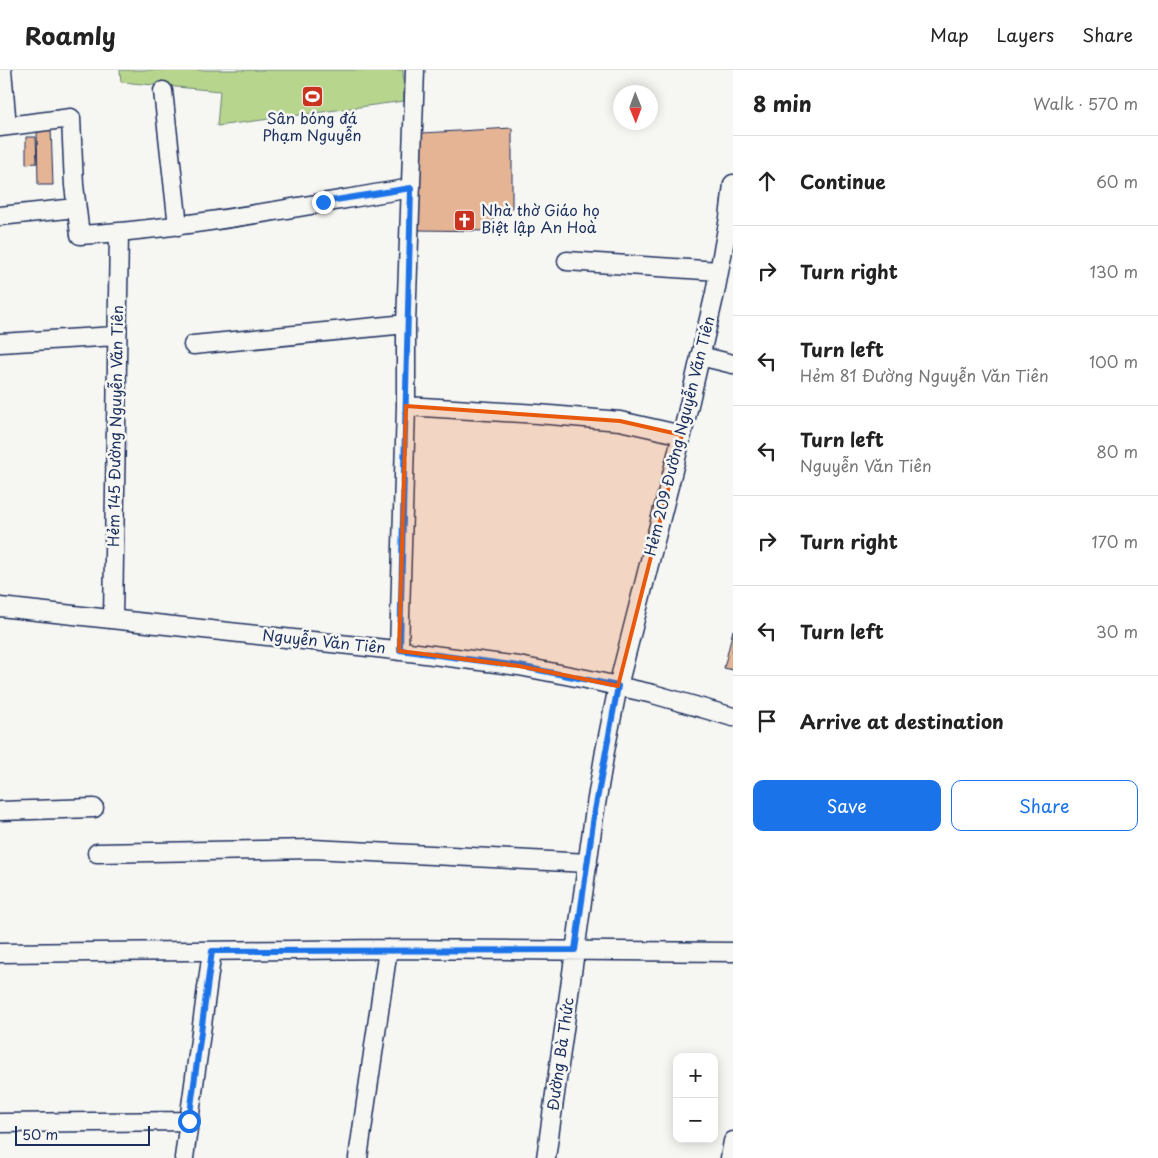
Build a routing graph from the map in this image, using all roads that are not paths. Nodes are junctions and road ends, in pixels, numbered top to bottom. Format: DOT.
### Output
graph roads {
  1 [pos="2,70"];
  2 [pos="415,70"];
  3 [pos="163,90"];
  4 [pos="4,126"];
  5 [pos="733,184"];
  6 [pos="411,188"];
  7 [pos="76,208"];
  8 [pos="0,216"];
  9 [pos="178,226"];
  10 [pos="119,233"];
  11 [pos="567,261"];
  12 [pos="719,271"];
  13 [pos="406,324"];
  14 [pos="116,336"];
  15 [pos="0,343"];
  16 [pos="193,345"];
  17 [pos="700,356"];
  18 [pos="733,364"];
  19 [pos="406,406"];
  20 [pos="682,435"];
  21 [pos="0,607"];
  22 [pos="113,619"];
  23 [pos="400,650"];
  24 [pos="618,686"];
  25 [pos="733,717"];
  26 [pos="94,808"];
  27 [pos="0,812"];
  28 [pos="97,853"];
  29 [pos="588,863"];
  30 [pos="388,949"];
  31 [pos="575,950"];
  32 [pos="212,951"];
  33 [pos="0,952"];
  34 [pos="733,952"];
  35 [pos="189,1121"];
  36 [pos="0,1123"];
  37 [pos="733,1141"];
  38 [pos="184,1158"];
  39 [pos="358,1158"];
  40 [pos="546,1158"];
  41 [pos="730,1158"];
  1 -- 4 [label="street"];
  2 -- 6 [label="street"];
  3 -- 9 [label="street"];
  4 -- 7 [label="street"];
  5 -- 12 [label="street, Hẻm 209 Đường Nguyễn Văn Tiên"];
  6 -- 9 [label="street"];
  6 -- 13 [label="street"];
  7 -- 8 [label="street"];
  7 -- 10 [label="street"];
  9 -- 10 [label="street"];
  10 -- 14 [label="street, Hẻm 145 Đường Nguyễn Văn Tiên"];
  11 -- 12 [label="street"];
  12 -- 17 [label="street, Hẻm 209 Đường Nguyễn Văn Tiên"];
  13 -- 16 [label="street"];
  13 -- 19 [label="street"];
  14 -- 15 [label="street"];
  14 -- 22 [label="street, Hẻm 145 Đường Nguyễn Văn Tiên"];
  17 -- 18 [label="street"];
  17 -- 20 [label="street, Hẻm 209 Đường Nguyễn Văn Tiên"];
  19 -- 20 [label="street"];
  19 -- 23 [label="street"];
  20 -- 24 [label="street, Hẻm 209 Đường Nguyễn Văn Tiên"];
  21 -- 22 [label="street, Nguyễn Văn Tiên"];
  22 -- 23 [label="street, Nguyễn Văn Tiên"];
  23 -- 24 [label="street, Nguyễn Văn Tiên"];
  24 -- 25 [label="street, Nguyễn Văn Tiên"];
  24 -- 29 [label="street, Hẻm 209 Đường Nguyễn Văn Tiên"];
  26 -- 27 [label="street"];
  28 -- 29 [label="street"];
  29 -- 31 [label="street, Đường Bà Thức"];
  30 -- 31 [label="street"];
  30 -- 32 [label="street"];
  30 -- 39 [label="street"];
  31 -- 34 [label="street"];
  31 -- 40 [label="street, Đường Bà Thức"];
  32 -- 33 [label="street"];
  32 -- 35 [label="street"];
  35 -- 36 [label="street"];
  35 -- 38 [label="street"];
  37 -- 41 [label="street"];
}
